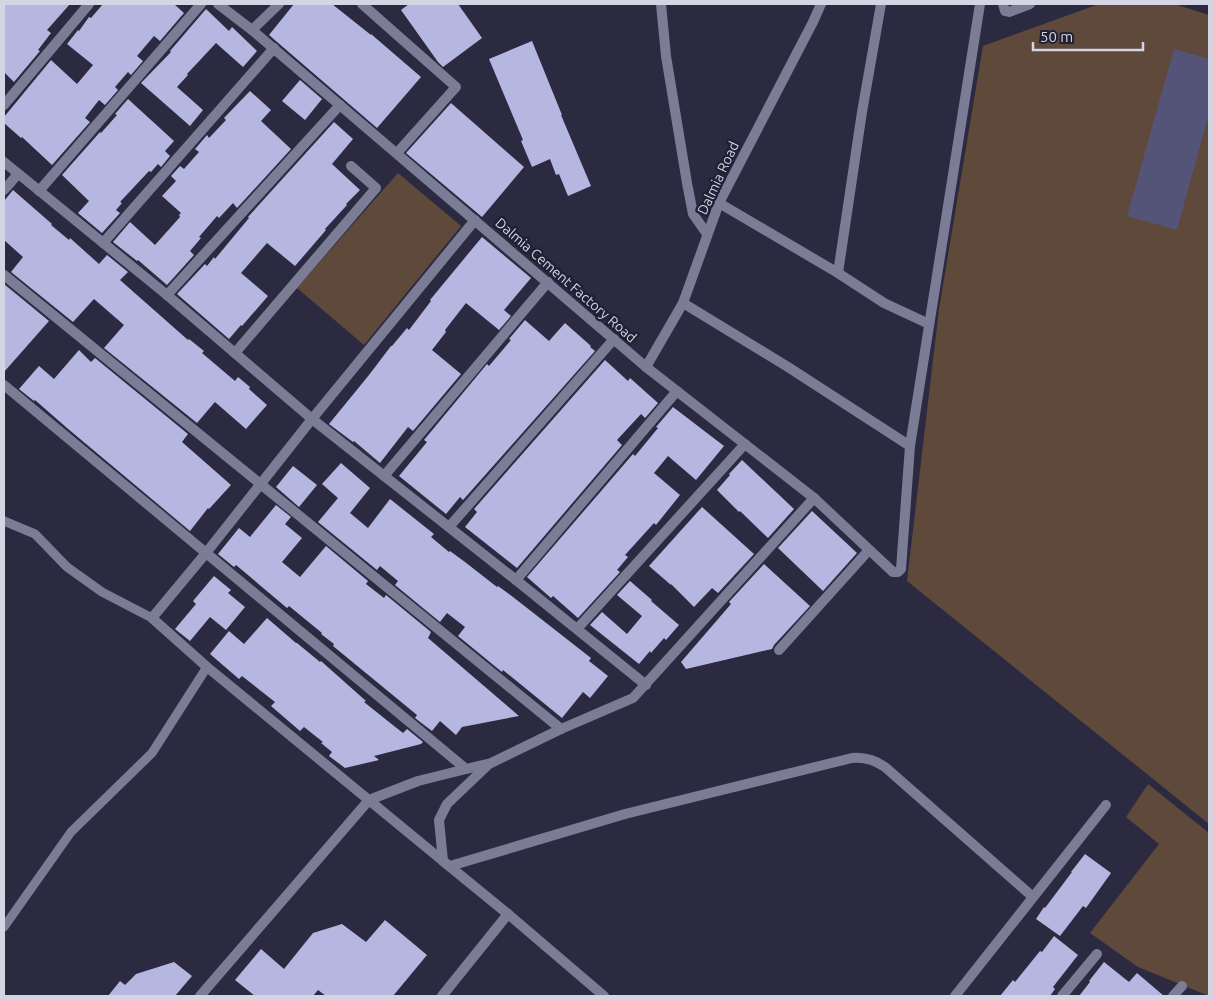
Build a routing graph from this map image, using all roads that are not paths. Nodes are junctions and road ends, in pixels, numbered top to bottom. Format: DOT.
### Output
graph roads {
  1 [pos="89,4"];
  2 [pos="201,4"];
  3 [pos="218,4"];
  4 [pos="279,4"];
  5 [pos="362,4"];
  6 [pos="661,4"];
  7 [pos="820,4"];
  8 [pos="881,4"];
  9 [pos="980,4"];
  10 [pos="1003,4"];
  11 [pos="1030,4"];
  12 [pos="252,30"];
  13 [pos="274,48"];
  14 [pos="4,105"];
  15 [pos="340,105"];
  16 [pos="397,153"];
  17 [pos="4,162"];
  18 [pos="351,166"];
  19 [pos="18,174"];
  20 [pos="4,190"];
  21 [pos="39,191"];
  22 [pos="718,203"];
  23 [pos="475,220"];
  24 [pos="707,234"];
  25 [pos="103,243"];
  26 [pos="838,273"];
  27 [pos="4,275"];
  28 [pos="548,282"];
  29 [pos="167,295"];
  30 [pos="683,303"];
  31 [pos="929,324"];
  32 [pos="614,339"];
  33 [pos="235,353"];
  34 [pos="646,367"];
  35 [pos="4,385"];
  36 [pos="677,391"];
  37 [pos="312,420"];
  38 [pos="745,444"];
  39 [pos="910,446"];
  40 [pos="384,476"];
  41 [pos="260,485"];
  42 [pos="814,498"];
  43 [pos="4,521"];
  44 [pos="449,527"];
  45 [pos="869,550"];
  46 [pos="206,553"];
  47 [pos="516,580"];
  48 [pos="152,618"];
  49 [pos="577,629"];
  50 [pos="779,650"];
  51 [pos="207,667"];
  52 [pos="646,684"];
  53 [pos="560,729"];
  54 [pos="489,764"];
  55 [pos="466,769"];
  56 [pos="369,800"];
  57 [pos="1106,805"];
  58 [pos="447,864"];
  59 [pos="1033,897"];
  60 [pos="508,914"];
  61 [pos="4,928"];
  62 [pos="1097,954"];
  63 [pos="1182,986"];
  64 [pos="200,996"];
  65 [pos="442,996"];
  66 [pos="604,996"];
  67 [pos="954,996"];
  68 [pos="1062,996"];
  69 [pos="1173,996"];
  1 -- 14 [label="street"];
  2 -- 21 [label="street"];
  3 -- 12 [label="street, Dalmia Cement Factory Road"];
  4 -- 12 [label="street"];
  5 -- 16 [label="street"];
  6 -- 24 [label="street"];
  7 -- 22 [label="street, Dalmia Road"];
  8 -- 26 [label="street"];
  9 -- 31 [label="street"];
  10 -- 11 [label="street"];
  12 -- 13 [label="street, Dalmia Cement Factory Road"];
  13 -- 15 [label="street, Dalmia Cement Factory Road"];
  13 -- 25 [label="street"];
  15 -- 16 [label="street, Dalmia Cement Factory Road"];
  15 -- 29 [label="street"];
  16 -- 23 [label="street, Dalmia Cement Factory Road"];
  17 -- 19 [label="street"];
  18 -- 33 [label="street"];
  19 -- 20 [label="street"];
  19 -- 21 [label="street"];
  21 -- 25 [label="street"];
  22 -- 24 [label="street, Dalmia Road"];
  22 -- 26 [label="street"];
  23 -- 28 [label="street, Dalmia Cement Factory Road"];
  23 -- 37 [label="street"];
  24 -- 30 [label="street, Dalmia Road"];
  25 -- 29 [label="street"];
  26 -- 31 [label="street"];
  27 -- 41 [label="street"];
  28 -- 32 [label="street, Dalmia Cement Factory Road"];
  28 -- 40 [label="street"];
  29 -- 33 [label="street"];
  30 -- 34 [label="street, Dalmia Road"];
  30 -- 39 [label="street"];
  31 -- 39 [label="street"];
  32 -- 34 [label="street, Dalmia Cement Factory Road"];
  32 -- 44 [label="street"];
  33 -- 37 [label="street"];
  34 -- 36 [label="street, Dalmia Cement Factory Road"];
  35 -- 46 [label="street"];
  36 -- 38 [label="street, Dalmia Cement Factory Road"];
  36 -- 47 [label="street"];
  37 -- 40 [label="street"];
  37 -- 41 [label="street"];
  38 -- 42 [label="street, Dalmia Cement Factory Road"];
  38 -- 49 [label="street"];
  39 -- 45 [label="street, Dalmia Cement Factory Road"];
  40 -- 44 [label="street"];
  41 -- 46 [label="street"];
  41 -- 53 [label="street"];
  42 -- 45 [label="street, Dalmia Cement Factory Road"];
  42 -- 52 [label="street"];
  43 -- 48 [label="lane"];
  44 -- 47 [label="street"];
  45 -- 50 [label="street"];
  46 -- 48 [label="street"];
  46 -- 55 [label="street"];
  47 -- 49 [label="street"];
  48 -- 51 [label="street"];
  49 -- 52 [label="street"];
  51 -- 56 [label="street"];
  51 -- 61 [label="lane"];
  52 -- 53 [label="street"];
  53 -- 54 [label="street"];
  54 -- 55 [label="street"];
  54 -- 58 [label="street"];
  55 -- 56 [label="street"];
  56 -- 58 [label="street"];
  56 -- 64 [label="street"];
  57 -- 59 [label="street"];
  58 -- 59 [label="street"];
  58 -- 60 [label="street"];
  59 -- 67 [label="street"];
  60 -- 65 [label="street"];
  60 -- 66 [label="street"];
  62 -- 68 [label="street"];
  63 -- 69 [label="street"];
}
